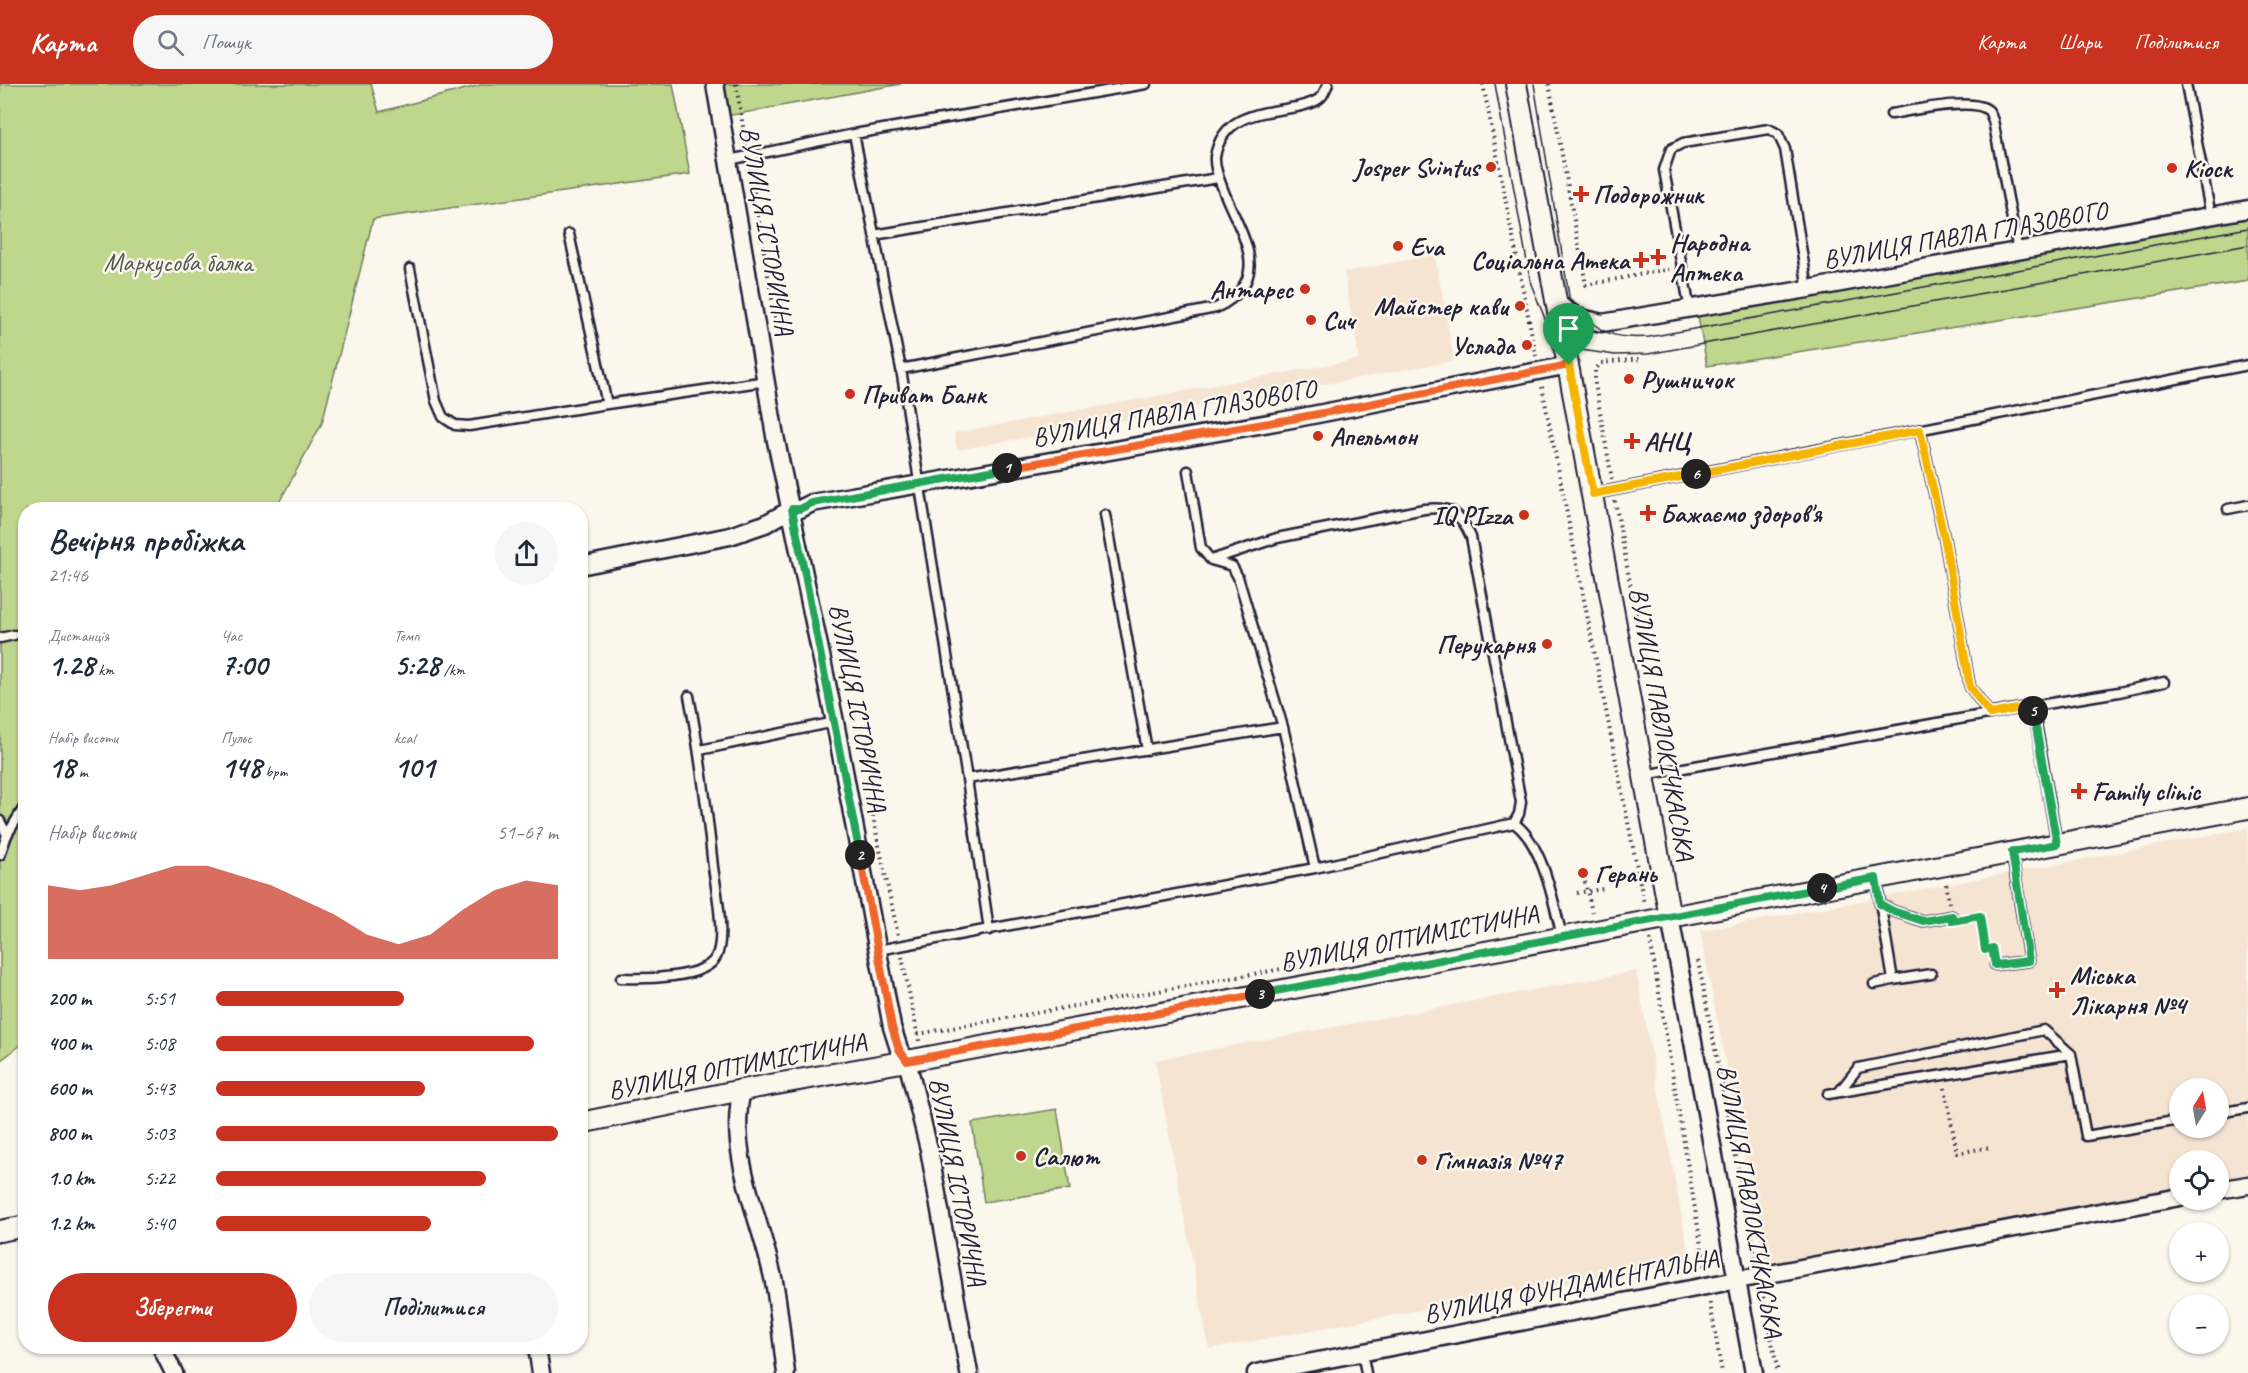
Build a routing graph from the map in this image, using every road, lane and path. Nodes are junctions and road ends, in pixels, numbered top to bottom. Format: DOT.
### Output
graph roads {
  1 [pos="715,84"];
  2 [pos="736,84"];
  3 [pos="1146,84"];
  4 [pos="1328,84"];
  5 [pos="1483,84"];
  6 [pos="1516,84"];
  7 [pos="1549,84"];
  8 [pos="2186,84"];
  9 [pos="1891,114"];
  10 [pos="854,134"];
  11 [pos="748,156"];
  12 [pos="729,160"];
  13 [pos="1218,178"];
  14 [pos="2248,209"];
  15 [pos="2211,216"];
  16 [pos="569,234"];
  17 [pos="874,235"];
  18 [pos="2018,251"];
  19 [pos="1682,267"];
  20 [pos="410,269"];
  21 [pos="1808,290"];
  22 [pos="1558,304"];
  23 [pos="1690,310"];
  24 [pos="777,330"];
  25 [pos="1641,359"];
  26 [pos="1569,365"];
  27 [pos="2248,365"];
  28 [pos="901,369"];
  29 [pos="1539,371"];
  30 [pos="767,381"];
  31 [pos="1595,384"];
  32 [pos="607,404"];
  33 [pos="1920,430"];
  34 [pos="1188,471"];
  35 [pos="918,483"];
  36 [pos="1593,494"];
  37 [pos="2248,505"];
  38 [pos="792,509"];
  39 [pos="2228,509"];
  40 [pos="1105,515"];
  41 [pos="1211,560"];
  42 [pos="588,564"];
  43 [pos="14,635"];
  44 [pos="0,638"];
  45 [pos="2164,682"];
  46 [pos="689,696"];
  47 [pos="2033,706"];
  48 [pos="1990,714"];
  49 [pos="835,722"];
  50 [pos="1283,727"];
  51 [pos="1612,749"];
  52 [pos="700,750"];
  53 [pos="1147,750"];
  54 [pos="1644,775"];
  55 [pos="968,779"];
  56 [pos="2248,808"];
  57 [pos="18,818"];
  58 [pos="0,821"];
  59 [pos="1514,823"];
  60 [pos="8,835"];
  61 [pos="2057,844"];
  62 [pos="2012,852"];
  63 [pos="0,855"];
  64 [pos="1315,868"];
  65 [pos="1945,877"];
  66 [pos="1876,878"];
  67 [pos="1585,882"];
  68 [pos="1603,889"];
  69 [pos="1587,891"];
  70 [pos="1577,893"];
  71 [pos="1644,903"];
  72 [pos="1880,904"];
  73 [pos="1634,905"];
  74 [pos="1602,910"];
  75 [pos="1592,912"];
  76 [pos="1952,916"];
  77 [pos="1670,917"];
  78 [pos="1559,928"];
  79 [pos="989,930"];
  80 [pos="1649,933"];
  81 [pos="878,950"];
  82 [pos="1698,961"];
  83 [pos="1313,963"];
  84 [pos="1995,965"];
  85 [pos="1931,974"];
  86 [pos="621,978"];
  87 [pos="1893,980"];
  88 [pos="1874,984"];
  89 [pos="918,1034"];
  90 [pos="2071,1054"];
  91 [pos="907,1061"];
  92 [pos="1942,1075"];
  93 [pos="742,1090"];
  94 [pos="1839,1092"];
  95 [pos="1828,1094"];
  96 [pos="2248,1108"];
  97 [pos="2229,1111"];
  98 [pos="588,1121"];
  99 [pos="2169,1122"];
  100 [pos="1991,1147"];
  101 [pos="2248,1185"];
  102 [pos="2229,1188"];
  103 [pos="2169,1199"];
  104 [pos="18,1228"];
  105 [pos="0,1231"];
  106 [pos="1759,1276"];
  107 [pos="1737,1280"];
  108 [pos="1707,1285"];
  109 [pos="1362,1352"];
  110 [pos="164,1354"];
  111 [pos="538,1354"];
  112 [pos="174,1373"];
  113 [pos="541,1373"];
  114 [pos="786,1373"];
  115 [pos="969,1373"];
  116 [pos="1256,1373"];
  117 [pos="1365,1373"];
  118 [pos="1722,1373"];
  119 [pos="1754,1373"];
  120 [pos="1778,1373"];
  1 -- 12 [label="street, ВУЛИЦЯ ІСТОРИЧНА"];
  2 -- 11 [label="path"];
  3 -- 10 [label="lane"];
  4 -- 13 [label="lane"];
  5 -- 29 [label="path"];
  6 -- 22 [label="street, ВУЛИЦЯ ПАВЛОКІЧКАСЬКА"];
  7 -- 19 [label="path"];
  8 -- 15 [label="lane"];
  9 -- 18 [label="lane"];
  10 -- 11 [label="lane"];
  10 -- 17 [label="lane"];
  11 -- 12 [label="lane"];
  11 -- 24 [label="path"];
  12 -- 30 [label="street, ВУЛИЦЯ ІСТОРИЧНА"];
  13 -- 17 [label="lane"];
  13 -- 28 [label="lane"];
  14 -- 15 [label="street, ВУЛИЦЯ ПАВЛА ГЛАЗОВОГО"];
  15 -- 18 [label="street, ВУЛИЦЯ ПАВЛА ГЛАЗОВОГО"];
  16 -- 32 [label="lane"];
  17 -- 28 [label="lane"];
  18 -- 21 [label="street, ВУЛИЦЯ ПАВЛА ГЛАЗОВОГО"];
  19 -- 21 [label="lane"];
  19 -- 23 [label="lane"];
  20 -- 32 [label="lane"];
  21 -- 23 [label="street, ВУЛИЦЯ ПАВЛА ГЛАЗОВОГО"];
  22 -- 23 [label="street, ВУЛИЦЯ ПАВЛА ГЛАЗОВОГО"];
  22 -- 26 [label="street, ВУЛИЦЯ ПАВЛОКІЧКАСЬКА"];
  25 -- 31 [label="path"];
  26 -- 29 [label="street, ВУЛИЦЯ ПАВЛА ГЛАЗОВОГО"];
  26 -- 36 [label="street, ВУЛИЦЯ ПАВЛОКІЧКАСЬКА"];
  27 -- 33 [label="lane"];
  28 -- 35 [label="lane"];
  29 -- 35 [label="street, ВУЛИЦЯ ПАВЛА ГЛАЗОВОГО"];
  29 -- 51 [label="path"];
  30 -- 32 [label="lane"];
  30 -- 38 [label="street, ВУЛИЦЯ ІСТОРИЧНА"];
  33 -- 36 [label="lane"];
  33 -- 48 [label="lane"];
  34 -- 41 [label="lane"];
  35 -- 38 [label="street, ВУЛИЦЯ ПАВЛА ГЛАЗОВОГО"];
  35 -- 55 [label="lane"];
  36 -- 54 [label="street, ВУЛИЦЯ ПАВЛОКІЧКАСЬКА"];
  37 -- 39 [label="lane"];
  38 -- 42 [label="street, ВУЛИЦЯ ПАВЛА ГЛАЗОВОГО"];
  38 -- 49 [label="street, ВУЛИЦЯ ІСТОРИЧНА"];
  40 -- 53 [label="lane"];
  41 -- 50 [label="lane"];
  41 -- 59 [label="lane"];
  43 -- 44 [label="lane"];
  45 -- 47 [label="lane"];
  46 -- 52 [label="lane"];
  47 -- 48 [label="lane"];
  47 -- 61 [label="lane"];
  48 -- 54 [label="lane"];
  49 -- 52 [label="lane"];
  49 -- 81 [label="street, ВУЛИЦЯ ІСТОРИЧНА"];
  50 -- 53 [label="lane"];
  50 -- 64 [label="lane"];
  52 -- 86 [label="lane"];
  53 -- 55 [label="lane"];
  54 -- 77 [label="street, ВУЛИЦЯ ПАВЛОКІЧКАСЬКА"];
  55 -- 79 [label="lane"];
  56 -- 61 [label="street, ВУЛИЦЯ ОПТИМІСТИЧНА"];
  57 -- 60 [label="lane"];
  58 -- 60 [label="lane"];
  59 -- 64 [label="lane"];
  59 -- 78 [label="lane"];
  60 -- 63 [label="lane"];
  61 -- 62 [label="street, ВУЛИЦЯ ОПТИМІСТИЧНА"];
  62 -- 66 [label="street, ВУЛИЦЯ ОПТИМІСТИЧНА"];
  62 -- 84 [label="lane"];
  64 -- 79 [label="lane"];
  65 -- 76 [label="path"];
  66 -- 72 [label="lane"];
  66 -- 77 [label="street, ВУЛИЦЯ ОПТИМІСТИЧНА"];
  67 -- 69 [label="path"];
  68 -- 69 [label="path"];
  69 -- 70 [label="path"];
  69 -- 75 [label="path"];
  71 -- 73 [label="path"];
  72 -- 76 [label="lane"];
  72 -- 87 [label="lane"];
  74 -- 75 [label="path"];
  75 -- 78 [label="path"];
  76 -- 84 [label="path"];
  77 -- 78 [label="street, ВУЛИЦЯ ОПТИМІСТИЧНА"];
  77 -- 107 [label="street, ВУЛИЦЯ ПАВЛОКІЧКАСЬКА"];
  78 -- 91 [label="street, ВУЛИЦЯ ОПТИМІСТИЧНА"];
  79 -- 81 [label="lane"];
  80 -- 108 [label="path"];
  81 -- 91 [label="street, ВУЛИЦЯ ІСТОРИЧНА"];
  82 -- 106 [label="path"];
  83 -- 89 [label="path"];
  85 -- 87 [label="lane"];
  87 -- 88 [label="lane"];
  90 -- 92 [label="lane"];
  90 -- 94 [label="lane"];
  90 -- 99 [label="lane"];
  91 -- 93 [label="street, ВУЛИЦЯ ОПТИМІСТИЧНА"];
  91 -- 115 [label="street, ВУЛИЦЯ ІСТОРИЧНА"];
  92 -- 94 [label="lane"];
  92 -- 100 [label="path"];
  93 -- 98 [label="street, ВУЛИЦЯ ОПТИМІСТИЧНА"];
  93 -- 114 [label="street"];
  94 -- 95 [label="lane"];
  96 -- 97 [label="lane"];
  101 -- 102 [label="street"];
  103 -- 106 [label="street, ВУЛИЦЯ ФУНДАМЕНТАЛЬНА"];
  104 -- 105 [label="street"];
  106 -- 107 [label="street, ВУЛИЦЯ ФУНДАМЕНТАЛЬНА"];
  106 -- 120 [label="path"];
  107 -- 108 [label="street, ВУЛИЦЯ ФУНДАМЕНТАЛЬНА"];
  107 -- 119 [label="street, ВУЛИЦЯ ПАВЛОКІЧКАСЬКА"];
  108 -- 109 [label="street, ВУЛИЦЯ ФУНДАМЕНТАЛЬНА"];
  108 -- 118 [label="path"];
  109 -- 116 [label="street, ВУЛИЦЯ ФУНДАМЕНТАЛЬНА"];
  109 -- 117 [label="lane"];
  110 -- 112 [label="street"];
  111 -- 113 [label="street"];
}
